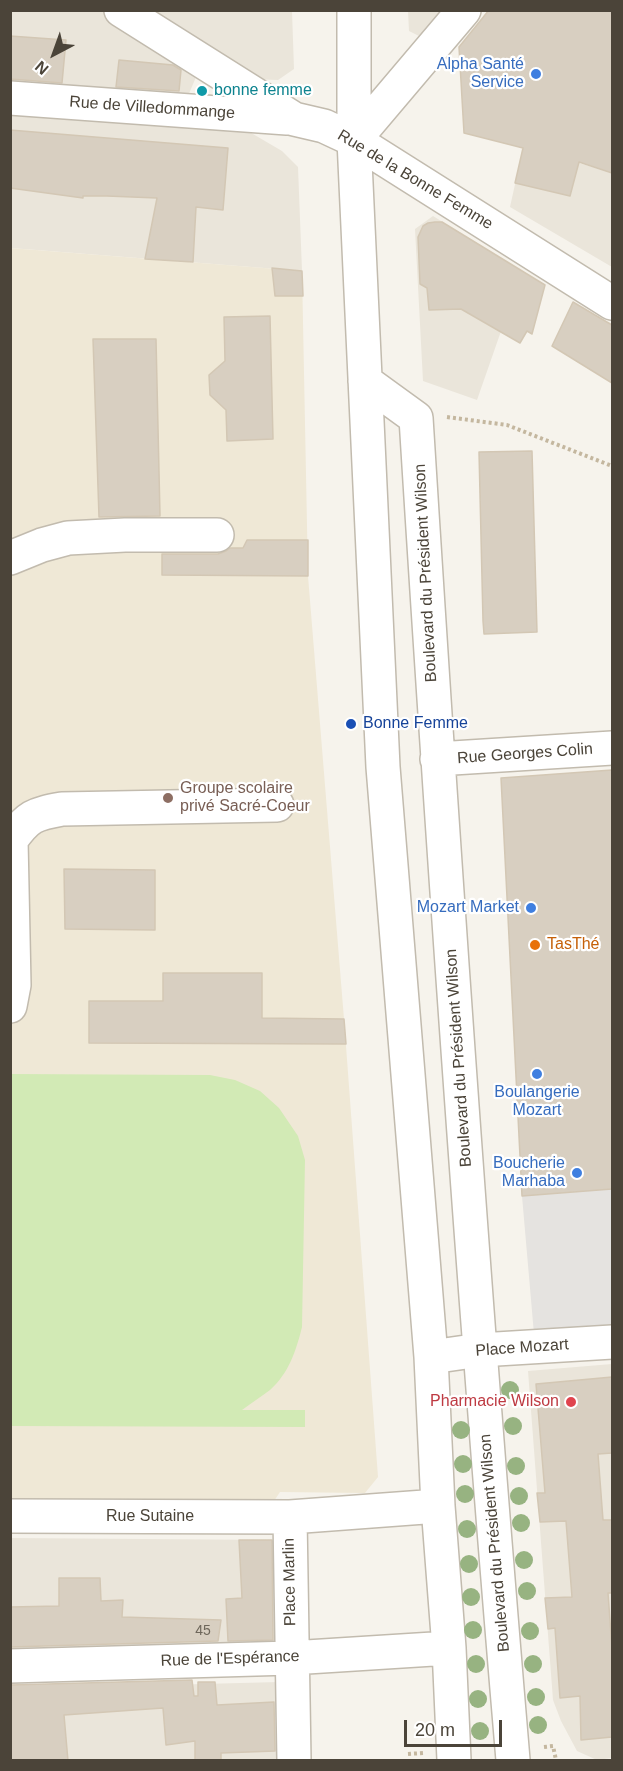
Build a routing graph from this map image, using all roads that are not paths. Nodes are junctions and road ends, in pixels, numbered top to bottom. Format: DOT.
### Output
graph roads {
  1 [pos="121,10"];
  2 [pos="354,10"];
  3 [pos="464,10"];
  4 [pos="10,98"];
  5 [pos="294,119"];
  6 [pos="354,140"];
  7 [pos="612,303"];
  8 [pos="365,381"];
  9 [pos="218,535"];
  10 [pos="10,558"];
  11 [pos="612,748"];
  12 [pos="437,759"];
  13 [pos="277,805"];
  14 [pos="10,1006"];
  15 [pos="612,1341"];
  16 [pos="480,1350"];
  17 [pos="431,1357"];
  18 [pos="438,1506"];
  19 [pos="10,1516"];
  20 [pos="290,1517"];
  21 [pos="449,1648"];
  22 [pos="291,1658"];
  23 [pos="10,1666"];
  24 [pos="294,1761"];
  25 [pos="454,1761"];
  26 [pos="513,1761"];
  1 -- 5 [label="street, Rue de la Bonne Femme"];
  2 -- 6 [label="street"];
  3 -- 6 [label="street"];
  4 -- 5 [label="street, Rue de Villedommange"];
  5 -- 6 [label="street, Rue de la Bonne Femme"];
  6 -- 7 [label="street, Rue de la Bonne Femme"];
  6 -- 8 [label="street"];
  8 -- 12 [label="street, Boulevard du Président Wilson"];
  8 -- 17 [label="street"];
  9 -- 10 [label="street"];
  11 -- 12 [label="street, Rue Georges Colin"];
  12 -- 16 [label="street, Boulevard du Président Wilson"];
  13 -- 14 [label="street"];
  15 -- 16 [label="street, Place Mozart"];
  16 -- 17 [label="street, Place Mozart"];
  16 -- 26 [label="street, Boulevard du Président Wilson"];
  17 -- 18 [label="street"];
  18 -- 20 [label="street, Place Marlin"];
  18 -- 21 [label="street"];
  19 -- 20 [label="street, Rue Sutaine"];
  20 -- 22 [label="street, Place Marlin"];
  21 -- 22 [label="street, Rue de l'Espérance"];
  21 -- 25 [label="street"];
  22 -- 23 [label="street, Rue de l'Espérance"];
  22 -- 24 [label="street, Place Marlin"];
}
